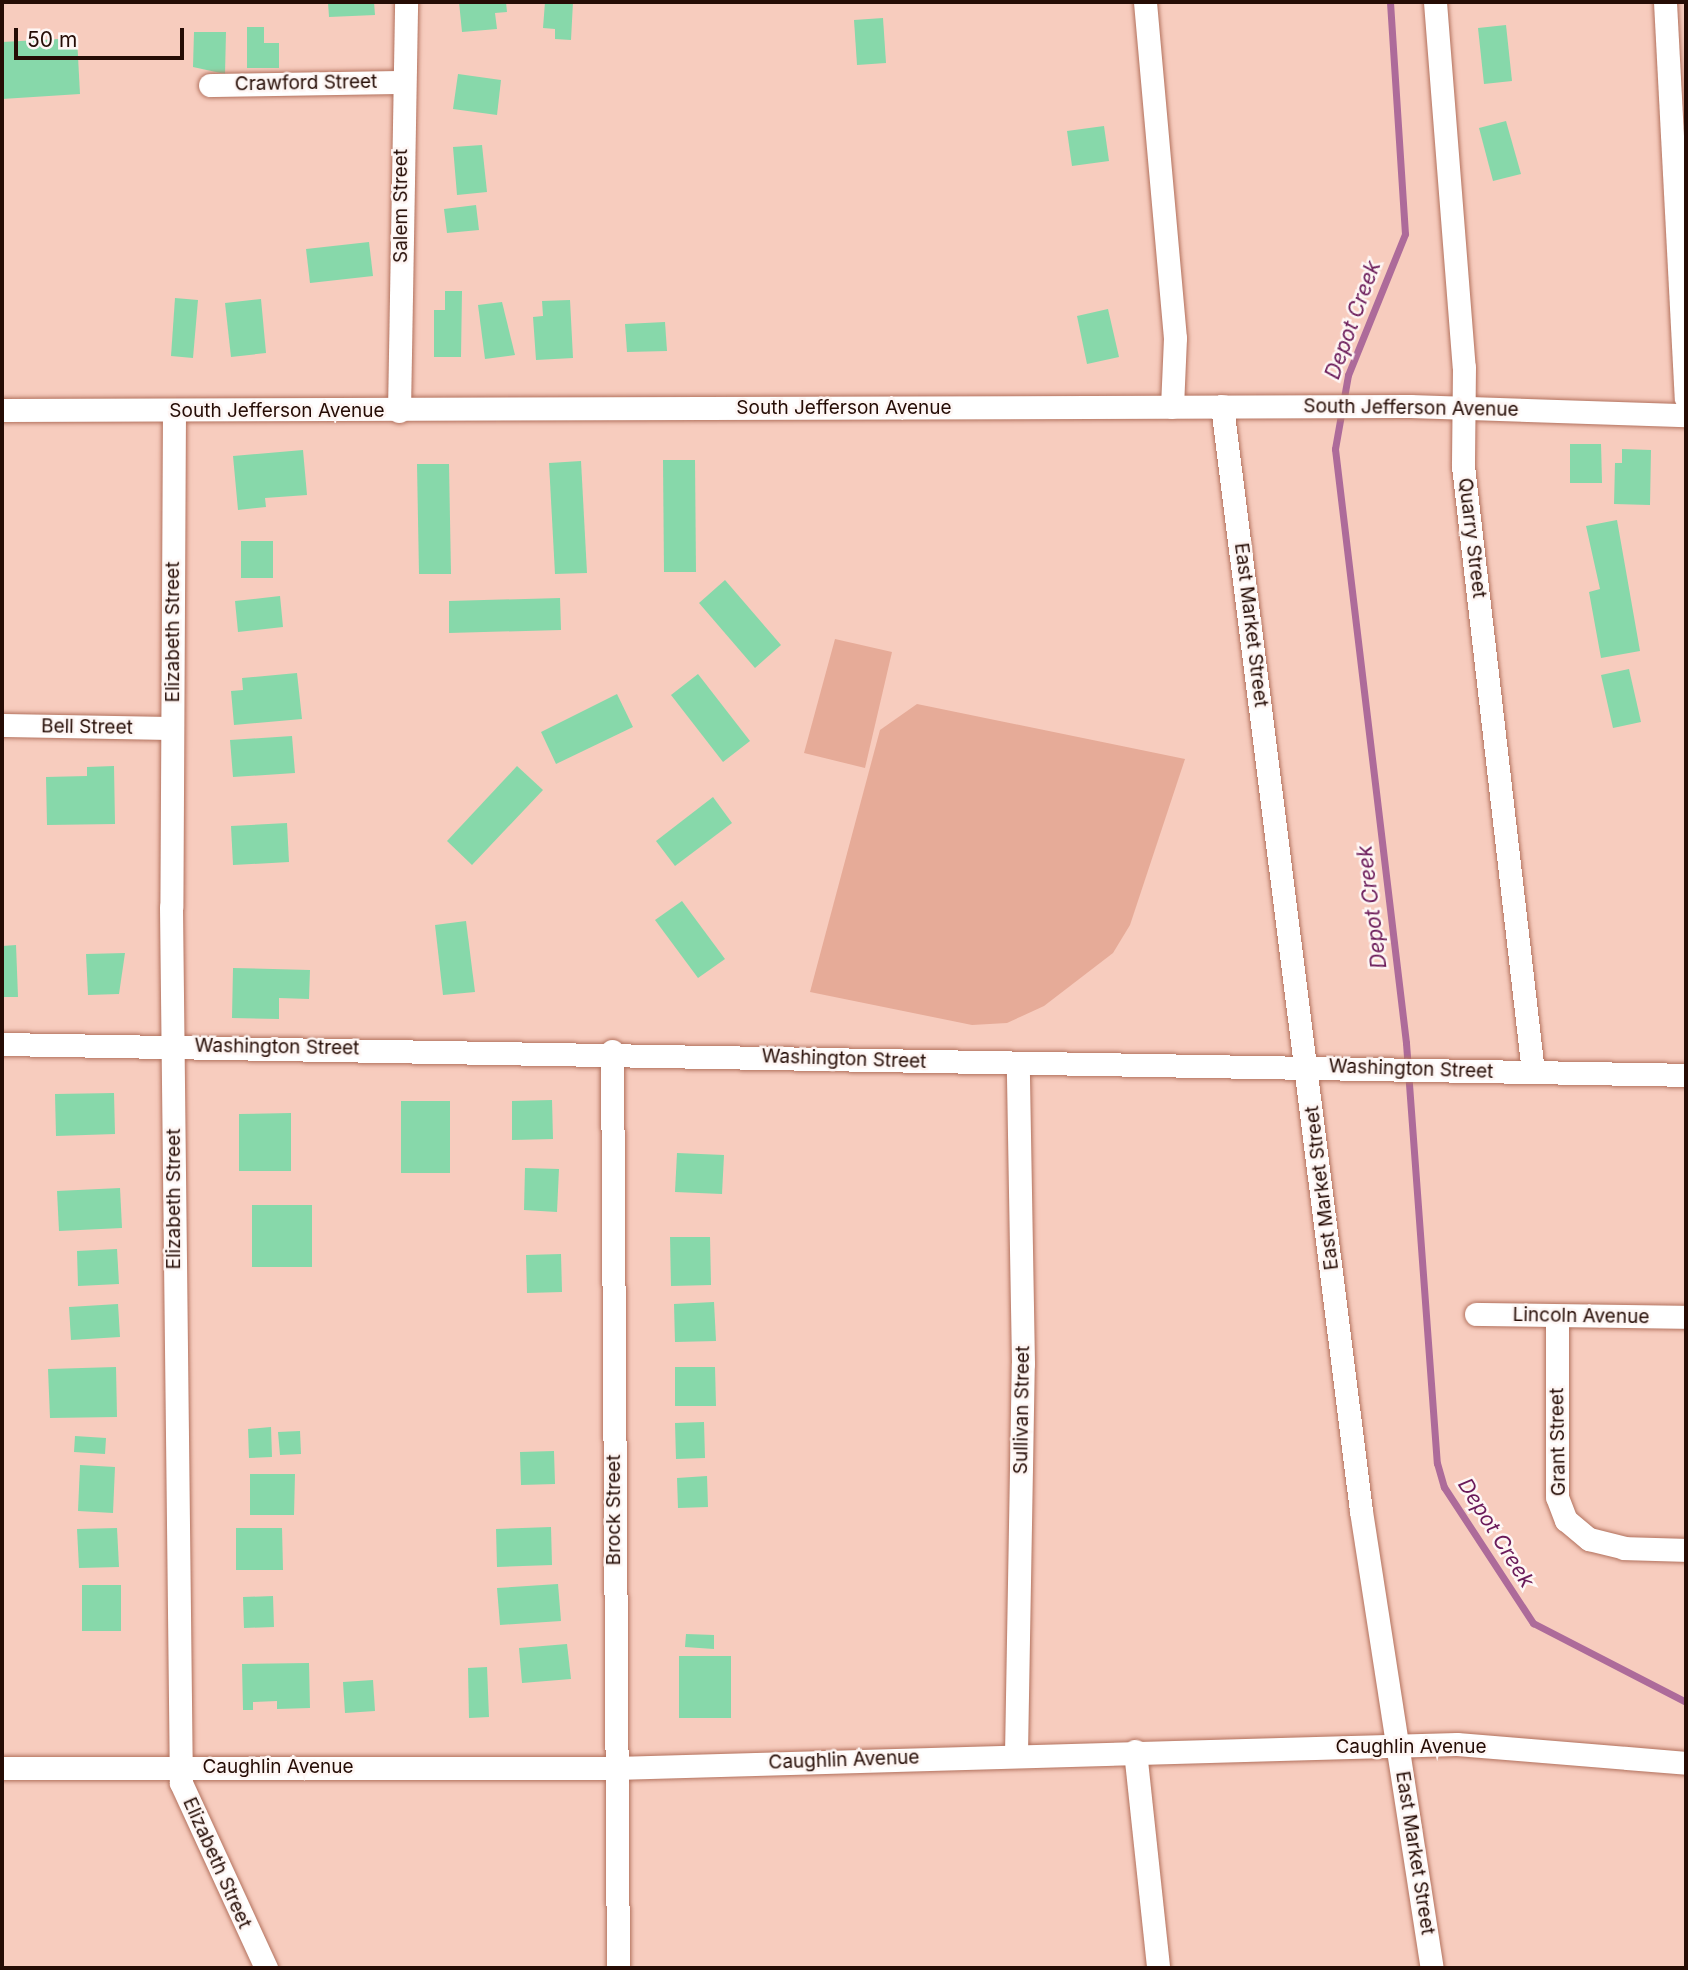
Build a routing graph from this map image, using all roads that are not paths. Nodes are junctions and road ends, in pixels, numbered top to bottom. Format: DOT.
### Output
graph roads {
  1 [pos="406,2"];
  2 [pos="1145,2"];
  3 [pos="1435,2"];
  4 [pos="1665,2"];
  5 [pos="402,82"];
  6 [pos="210,85"];
  7 [pos="1686,397"];
  8 [pos="1222,406"];
  9 [pos="1172,407"];
  10 [pos="1464,407"];
  11 [pos="2,410"];
  12 [pos="174,411"];
  13 [pos="399,411"];
  14 [pos="1686,415"];
  15 [pos="2,725"];
  16 [pos="172,728"];
  17 [pos="2,1044"];
  18 [pos="174,1046"];
  19 [pos="612,1051"];
  20 [pos="1017,1065"];
  21 [pos="1307,1065"];
  22 [pos="1533,1072"];
  23 [pos="1686,1076"];
  24 [pos="1476,1314"];
  25 [pos="1686,1317"];
  26 [pos="1557,1318"];
  27 [pos="1686,1550"];
  28 [pos="1398,1745"];
  29 [pos="1135,1751"];
  30 [pos="1016,1754"];
  31 [pos="1686,1763"];
  32 [pos="181,1766"];
  33 [pos="2,1768"];
  34 [pos="615,1768"];
  35 [pos="266,1968"];
  36 [pos="618,1968"];
  37 [pos="1158,1968"];
  38 [pos="1432,1968"];
  1 -- 5 [label="street, Salem Street"];
  2 -- 9 [label="street"];
  3 -- 10 [label="street, Quarry Street"];
  4 -- 7 [label="street"];
  5 -- 6 [label="street, Crawford Street"];
  5 -- 13 [label="street, Salem Street"];
  8 -- 9 [label="street, South Jefferson Avenue"];
  8 -- 10 [label="street, South Jefferson Avenue"];
  8 -- 21 [label="street, East Market Street"];
  9 -- 13 [label="street, South Jefferson Avenue"];
  10 -- 14 [label="street, South Jefferson Avenue"];
  10 -- 22 [label="street, Quarry Street"];
  11 -- 12 [label="street, South Jefferson Avenue"];
  12 -- 13 [label="street, South Jefferson Avenue"];
  12 -- 16 [label="street, Elizabeth Street"];
  15 -- 16 [label="street, Bell Street"];
  16 -- 18 [label="street, Elizabeth Street"];
  17 -- 18 [label="street, Washington Street"];
  18 -- 19 [label="street, Washington Street"];
  18 -- 32 [label="street, Elizabeth Street"];
  19 -- 20 [label="street, Washington Street"];
  19 -- 34 [label="street, Brock Street"];
  20 -- 21 [label="street, Washington Street"];
  20 -- 30 [label="street, Sullivan Street"];
  21 -- 22 [label="street, Washington Street"];
  21 -- 28 [label="street, East Market Street"];
  22 -- 23 [label="street, Washington Street"];
  24 -- 26 [label="street, Lincoln Avenue"];
  25 -- 26 [label="street, Lincoln Avenue"];
  26 -- 27 [label="street, Grant Street"];
  28 -- 29 [label="street, Caughlin Avenue"];
  28 -- 31 [label="street, Caughlin Avenue"];
  28 -- 38 [label="street, East Market Street"];
  29 -- 30 [label="street, Caughlin Avenue"];
  29 -- 37 [label="street"];
  30 -- 34 [label="street, Caughlin Avenue"];
  32 -- 33 [label="street, Caughlin Avenue"];
  32 -- 34 [label="street, Caughlin Avenue"];
  32 -- 35 [label="street, Elizabeth Street"];
  34 -- 36 [label="street, Brock Street"];
}
